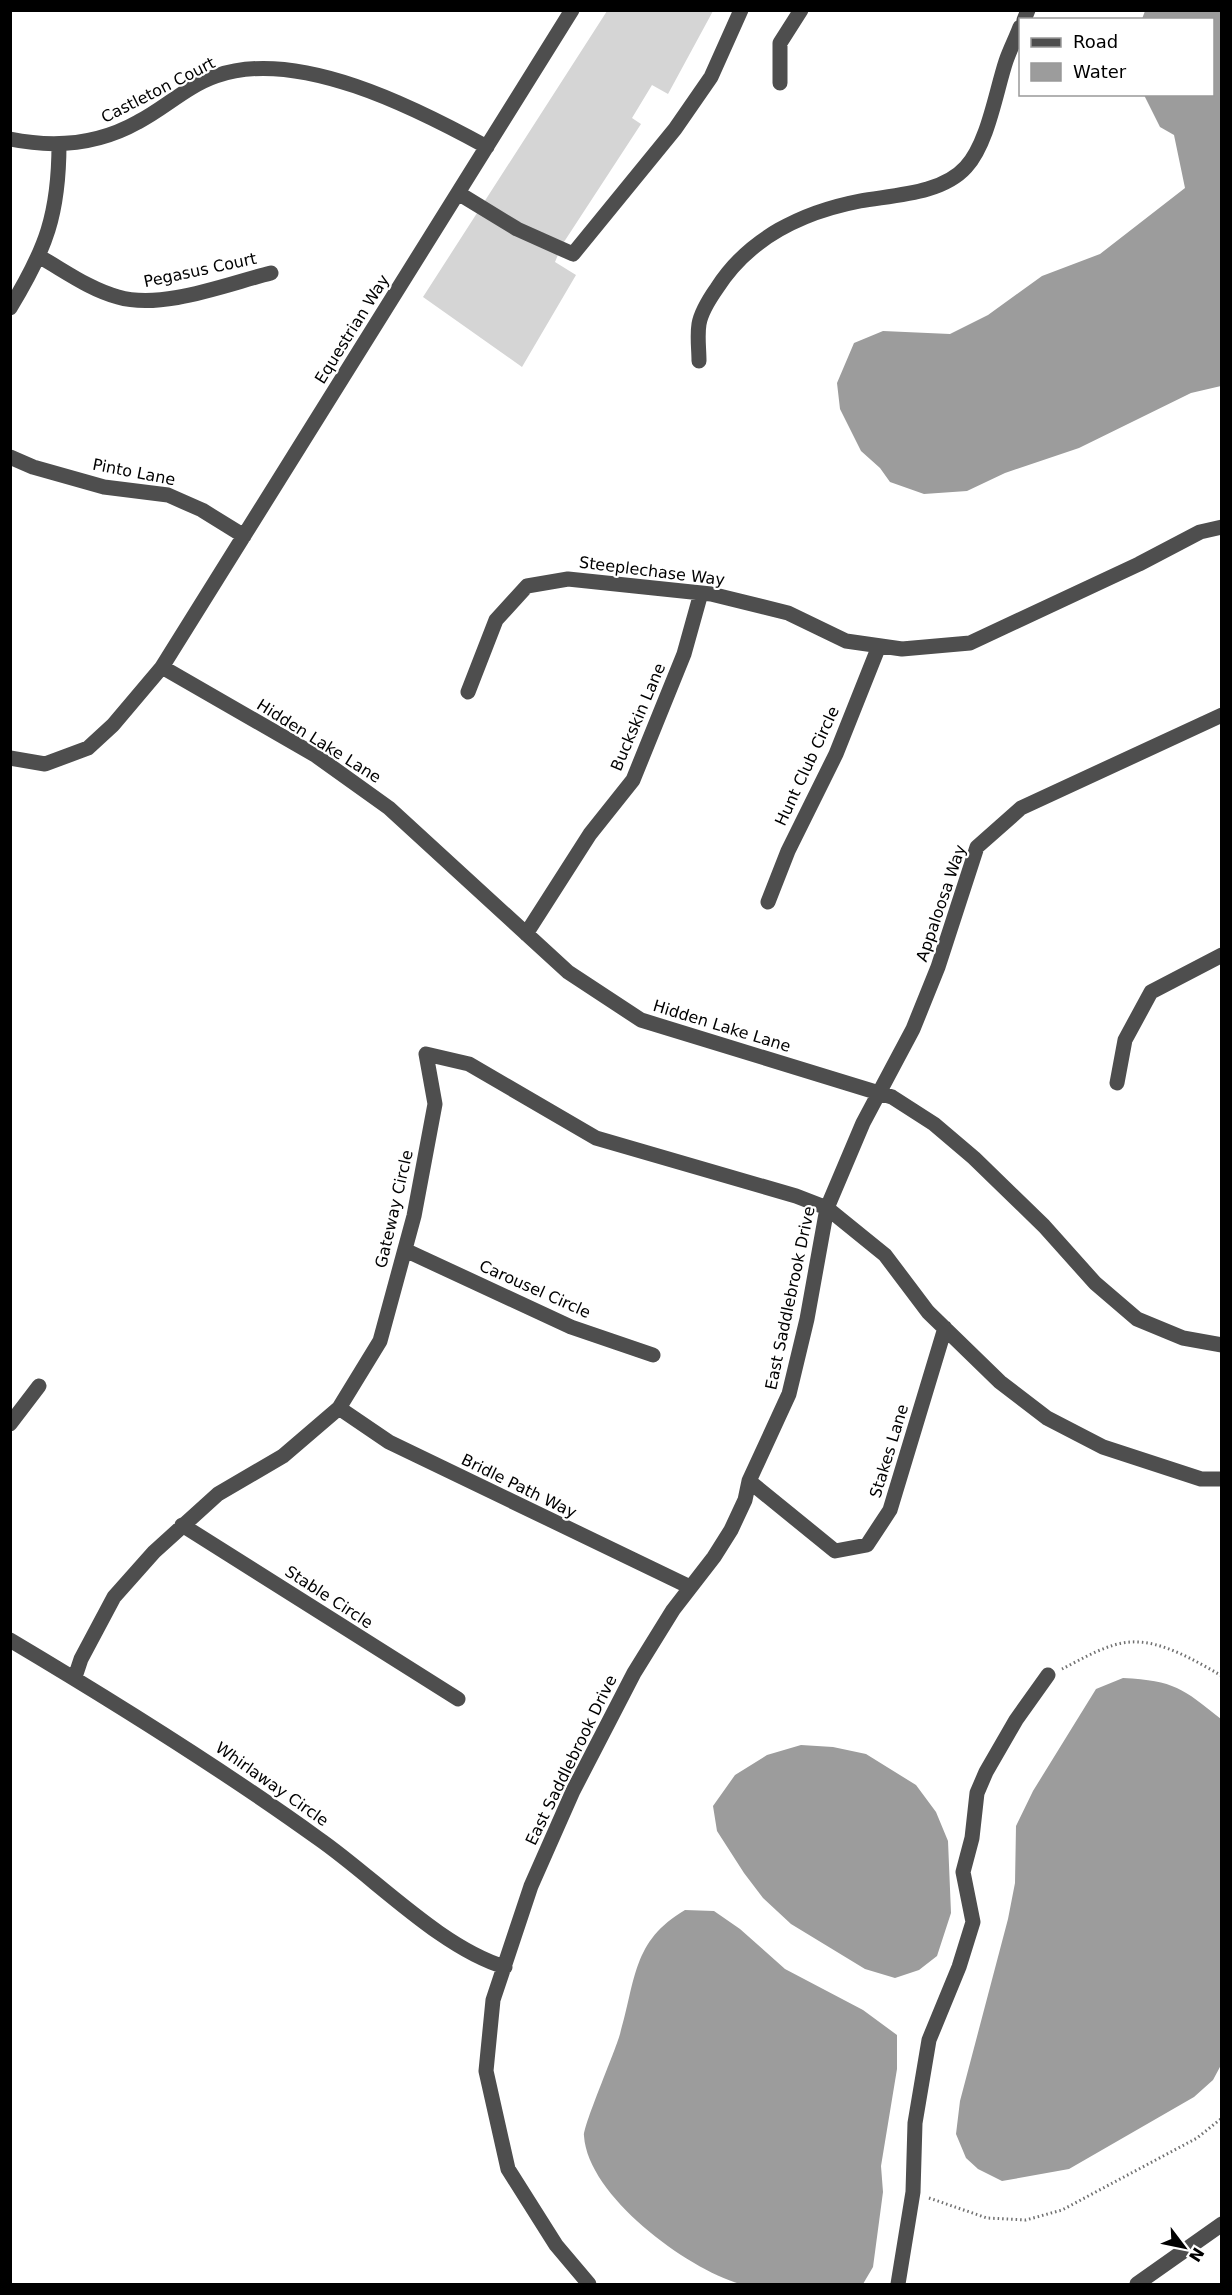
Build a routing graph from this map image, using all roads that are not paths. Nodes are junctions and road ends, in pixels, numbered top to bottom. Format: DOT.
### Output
graph roads {
  1 [pos="572,10"];
  2 [pos="741,10"];
  3 [pos="801,10"];
  4 [pos="1019,29"];
  5 [pos="780,83"];
  6 [pos="10,139"];
  7 [pos="59,144"];
  8 [pos="487,147"];
  9 [pos="458,193"];
  10 [pos="39,257"];
  11 [pos="272,273"];
  12 [pos="10,309"];
  13 [pos="699,361"];
  14 [pos="10,457"];
  15 [pos="1221,527"];
  16 [pos="244,536"];
  17 [pos="701,593"];
  18 [pos="879,645"];
  19 [pos="162,667"];
  20 [pos="468,692"];
  21 [pos="1221,715"];
  22 [pos="10,758"];
  23 [pos="768,902"];
  24 [pos="526,934"];
  25 [pos="1221,955"];
  26 [pos="1117,1083"];
  27 [pos="878,1092"];
  28 [pos="827,1208"];
  29 [pos="405,1250"];
  30 [pos="945,1328"];
  31 [pos="1221,1345"];
  32 [pos="653,1355"];
  33 [pos="39,1386"];
  34 [pos="339,1408"];
  35 [pos="10,1424"];
  36 [pos="1221,1479"];
  37 [pos="749,1481"];
  38 [pos="182,1525"];
  39 [pos="690,1587"];
  40 [pos="10,1640"];
  41 [pos="1048,1675"];
  42 [pos="75,1677"];
  43 [pos="458,1699"];
  44 [pos="505,1967"];
  45 [pos="1221,2224"];
  46 [pos="589,2284"];
  47 [pos="898,2284"];
  48 [pos="1137,2284"];
  1 -- 8 [label="street, Equestrian Way"];
  2 -- 9 [label="street"];
  3 -- 5 [label="street"];
  4 -- 13 [label="street"];
  6 -- 7 [label="street, Castleton Court"];
  7 -- 8 [label="street, Castleton Court"];
  7 -- 10 [label="street"];
  8 -- 9 [label="street, Equestrian Way"];
  9 -- 16 [label="street, Equestrian Way"];
  10 -- 11 [label="street, Pegasus Court"];
  10 -- 12 [label="street"];
  14 -- 16 [label="street, Pinto Lane"];
  15 -- 18 [label="street, Steeplechase Way"];
  16 -- 19 [label="street, Equestrian Way"];
  17 -- 18 [label="street, Steeplechase Way"];
  17 -- 20 [label="street, Steeplechase Way"];
  17 -- 24 [label="street, Buckskin Lane"];
  18 -- 23 [label="street, Hunt Club Circle"];
  19 -- 22 [label="street, Equestrian Way"];
  19 -- 24 [label="street, Hidden Lake Lane"];
  21 -- 27 [label="street, Appaloosa Way"];
  24 -- 27 [label="street, Hidden Lake Lane"];
  25 -- 26 [label="street"];
  27 -- 28 [label="street, East Saddlebrook Drive"];
  27 -- 31 [label="street, Hidden Lake Lane"];
  28 -- 29 [label="street, Gateway Circle"];
  28 -- 30 [label="street"];
  28 -- 37 [label="street, East Saddlebrook Drive"];
  29 -- 32 [label="street, Carousel Circle"];
  29 -- 34 [label="street, Gateway Circle"];
  30 -- 36 [label="street"];
  30 -- 37 [label="street, Stakes Lane"];
  33 -- 35 [label="street"];
  34 -- 38 [label="street, Gateway Circle"];
  34 -- 39 [label="street, Bridle Path Way"];
  37 -- 39 [label="street, East Saddlebrook Drive"];
  38 -- 42 [label="street, Gateway Circle"];
  38 -- 43 [label="street, Stable Circle"];
  39 -- 44 [label="street, East Saddlebrook Drive"];
  40 -- 42 [label="street, Whirlaway Circle"];
  41 -- 47 [label="street"];
  42 -- 44 [label="street, Whirlaway Circle"];
  44 -- 46 [label="street, East Saddlebrook Drive"];
  45 -- 48 [label="street"];
}
